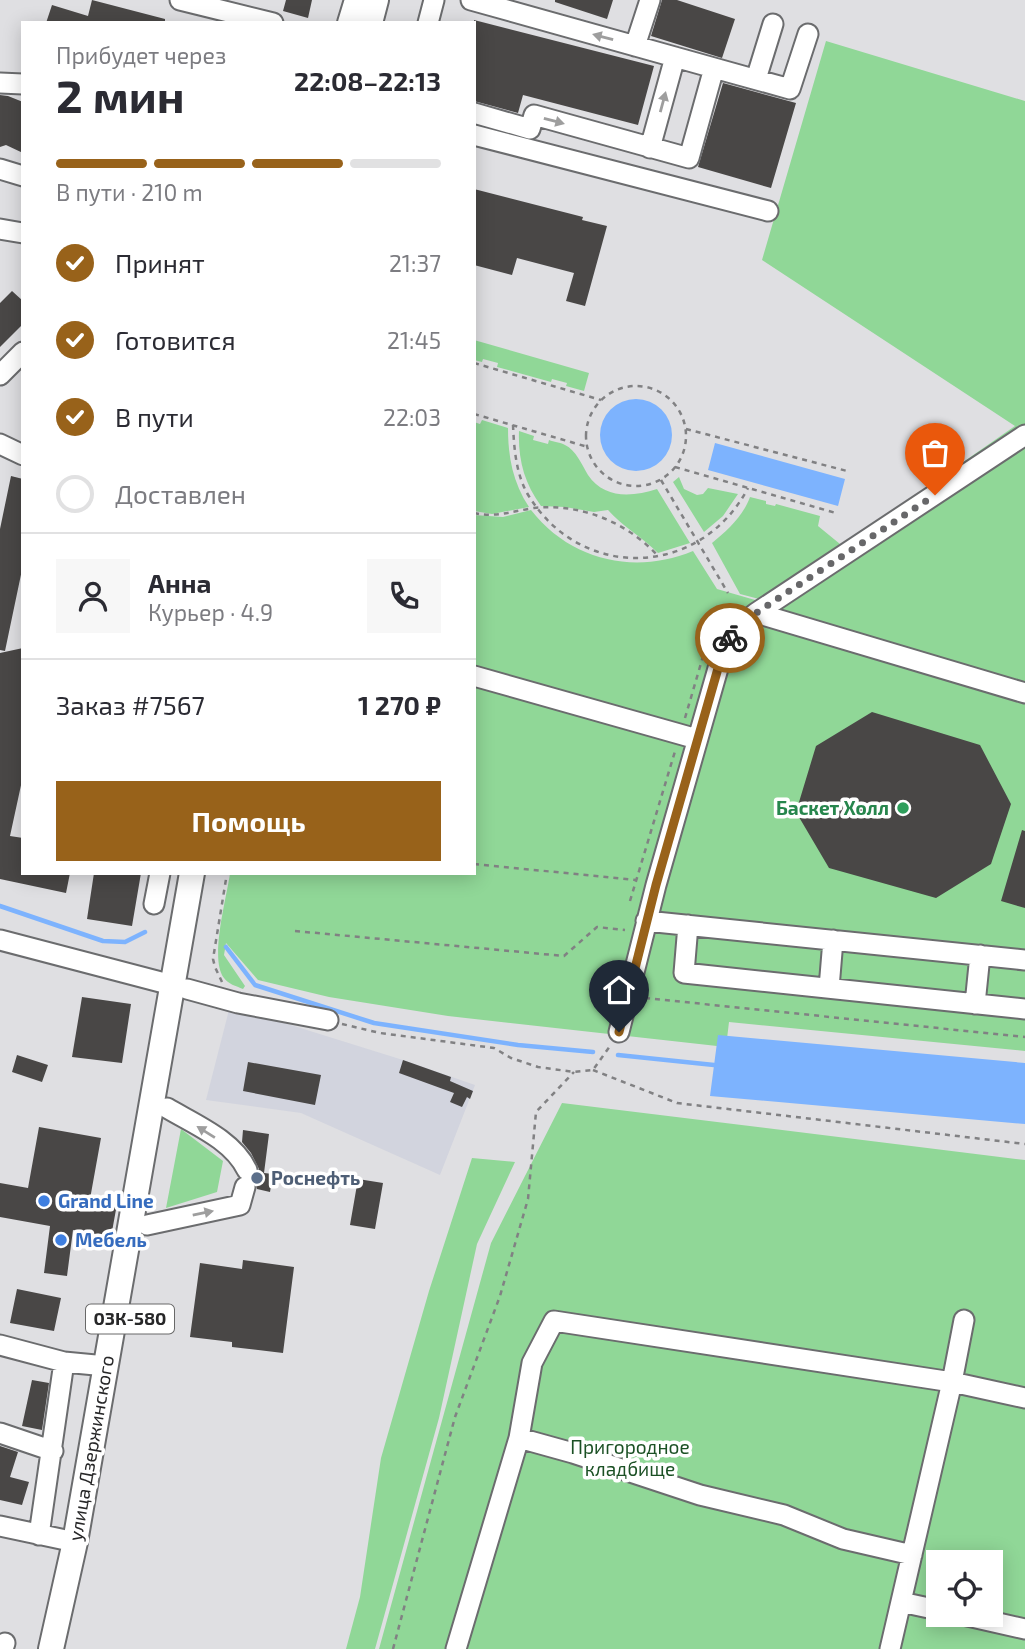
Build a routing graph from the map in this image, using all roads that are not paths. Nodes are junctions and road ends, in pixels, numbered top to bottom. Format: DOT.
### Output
graph roads {
  1 [pos="180,0"];
  2 [pos="357,0"];
  3 [pos="376,0"];
  4 [pos="434,0"];
  5 [pos="471,0"];
  6 [pos="650,0"];
  7 [pos="265,21"];
  8 [pos="352,21"];
  9 [pos="371,21"];
  10 [pos="429,21"];
  11 [pos="773,24"];
  12 [pos="807,34"];
  13 [pos="635,46"];
  14 [pos="675,57"];
  15 [pos="714,68"];
  16 [pos="756,79"];
  17 [pos="0,83"];
  18 [pos="21,84"];
  19 [pos="476,114"];
  20 [pos="476,136"];
  21 [pos="650,148"];
  22 [pos="0,169"];
  23 [pos="21,174"];
  24 [pos="768,211"];
  25 [pos="0,229"];
  26 [pos="21,233"];
  27 [pos="21,354"];
  28 [pos="0,375"];
  29 [pos="1025,435"];
  30 [pos="0,444"];
  31 [pos="21,455"];
  32 [pos="756,613"];
  33 [pos="476,677"];
  34 [pos="1025,693"];
  35 [pos="697,739"];
  36 [pos="160,875"];
  37 [pos="192,875"];
  38 [pos="207,875"];
  39 [pos="154,904"];
  40 [pos="646,921"];
  41 [pos="688,925"];
  42 [pos="0,940"];
  43 [pos="833,940"];
  44 [pos="980,955"];
  45 [pos="1025,960"];
  46 [pos="179,987"];
  47 [pos="829,988"];
  48 [pos="975,1003"];
  49 [pos="1025,1009"];
  50 [pos="328,1020"];
  51 [pos="619,1032"];
  52 [pos="167,1108"];
  53 [pos="147,1224"];
  54 [pos="964,1320"];
  55 [pos="0,1345"];
  56 [pos="64,1362"];
  57 [pos="106,1366"];
  58 [pos="952,1382"];
  59 [pos="1025,1398"];
  60 [pos="0,1433"];
  61 [pos="519,1438"];
  62 [pos="53,1451"];
  63 [pos="0,1526"];
  64 [pos="39,1535"];
  65 [pos="75,1542"];
  66 [pos="912,1555"];
  67 [pos="901,1602"];
  68 [pos="926,1607"];
  69 [pos="1003,1624"];
  70 [pos="1025,1629"];
  71 [pos="51,1649"];
  72 [pos="68,1649"];
  73 [pos="456,1649"];
  74 [pos="890,1649"];
  1 -- 7 [label="street"];
  2 -- 8 [label="main road"];
  3 -- 9 [label="main road"];
  4 -- 10 [label="street"];
  13 -- 5 [label="street, one-way"];
  6 -- 13 [label="street"];
  11 -- 16 [label="street"];
  12 -- 16 [label="street"];
  13 -- 14 [label="street"];
  14 -- 15 [label="street"];
  21 -- 14 [label="street, one-way"];
  15 -- 16 [label="street"];
  15 -- 21 [label="street"];
  17 -- 18 [label="street"];
  19 -- 21 [label="street, one-way"];
  20 -- 24 [label="street"];
  22 -- 23 [label="street"];
  25 -- 26 [label="street"];
  27 -- 28 [label="street"];
  29 -- 32 [label="street"];
  30 -- 31 [label="street"];
  32 -- 34 [label="street"];
  32 -- 35 [label="street"];
  33 -- 35 [label="street"];
  35 -- 40 [label="street"];
  36 -- 39 [label="street"];
  37 -- 46 [label="main road, улица Дзержинского / 03К-580"];
  38 -- 46 [label="main road, улица Дзержинского / 03К-580"];
  40 -- 41 [label="street"];
  40 -- 51 [label="street"];
  41 -- 43 [label="street"];
  41 -- 47 [label="street"];
  42 -- 46 [label="street"];
  43 -- 44 [label="street"];
  43 -- 47 [label="street"];
  44 -- 45 [label="street"];
  44 -- 48 [label="street"];
  46 -- 50 [label="street"];
  46 -- 52 [label="main road, улица Дзержинского / 03К-580"];
  46 -- 57 [label="main road, улица Дзержинского / 03К-580"];
  47 -- 48 [label="street"];
  48 -- 49 [label="street"];
  52 -- 53 [label="main road, улица Дзержинского / 03К-580"];
  53 -- 52 [label="street, one-way"];
  53 -- 72 [label="main road, улица Дзержинского / 03К-580"];
  54 -- 58 [label="street"];
  55 -- 56 [label="street"];
  56 -- 57 [label="street"];
  56 -- 62 [label="street"];
  57 -- 65 [label="main road, улица Дзержинского / 03К-580"];
  58 -- 59 [label="street"];
  58 -- 61 [label="street"];
  58 -- 66 [label="street"];
  60 -- 62 [label="street"];
  61 -- 66 [label="street"];
  61 -- 73 [label="street"];
  62 -- 64 [label="street"];
  63 -- 64 [label="street"];
  64 -- 65 [label="street"];
  65 -- 71 [label="main road, улица Дзержинского / 03К-580"];
  66 -- 67 [label="street"];
  67 -- 68 [label="street"];
  67 -- 74 [label="street"];
  69 -- 70 [label="street"];
}
